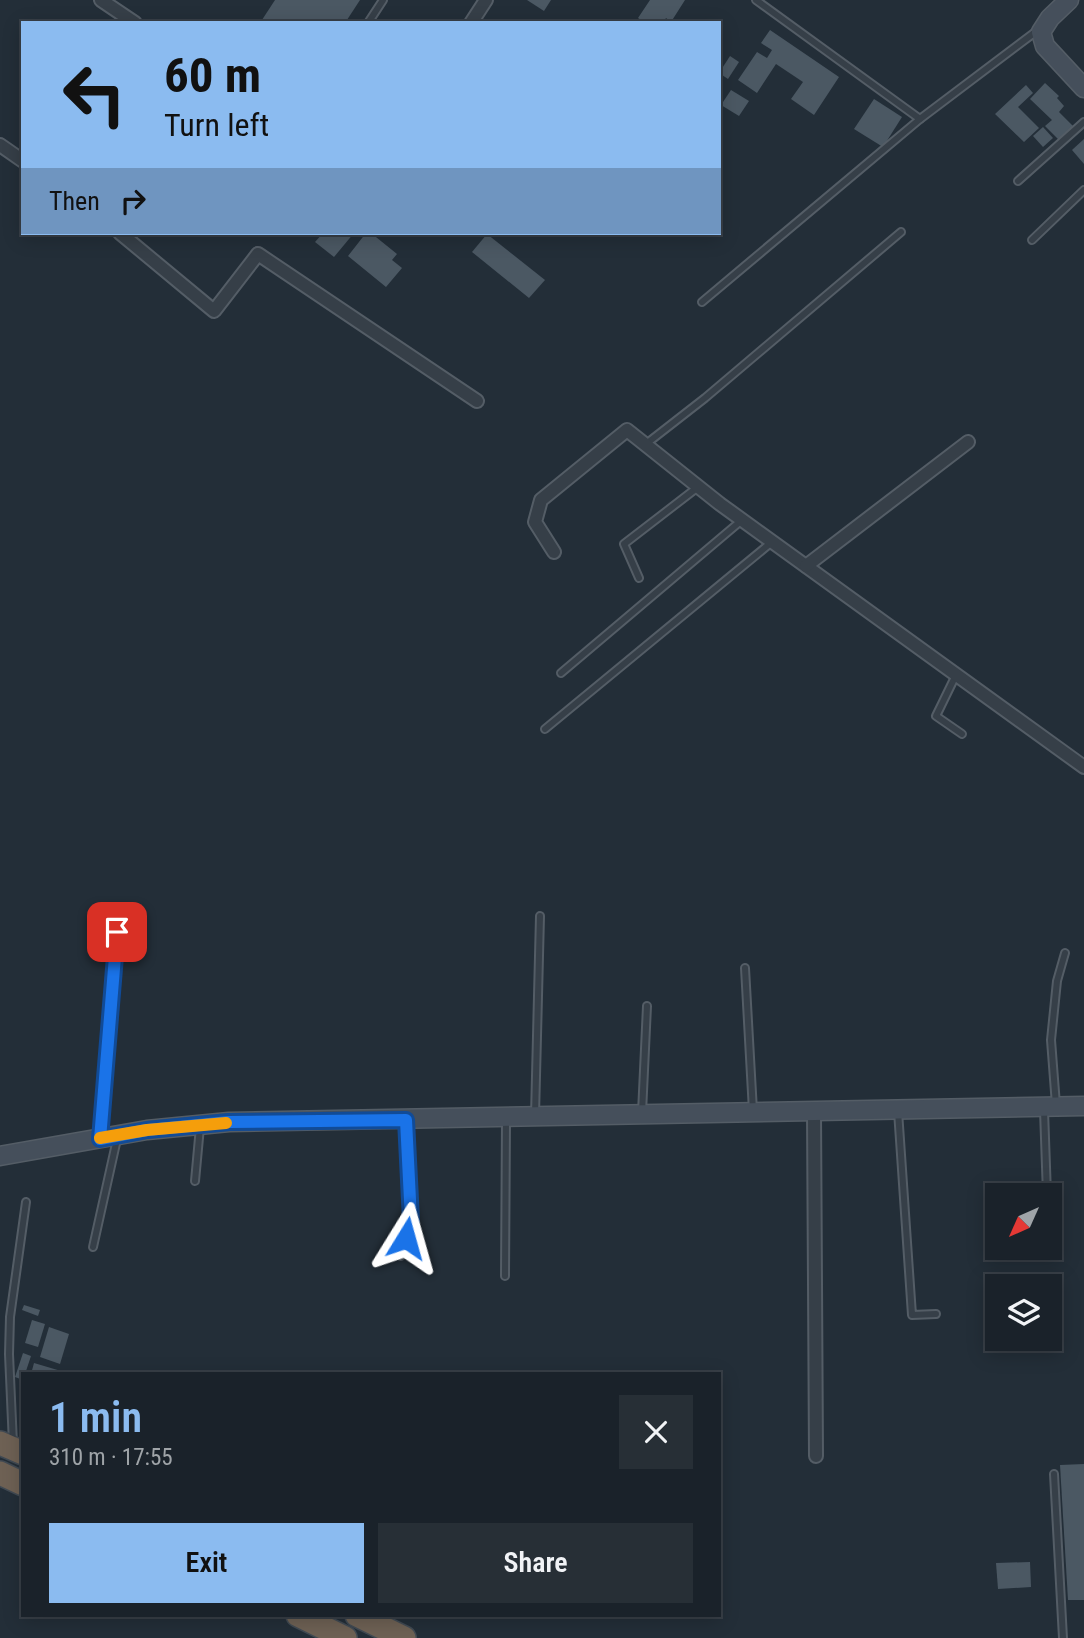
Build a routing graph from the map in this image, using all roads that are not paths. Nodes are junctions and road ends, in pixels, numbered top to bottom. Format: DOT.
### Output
graph roads {
  1 [pos="101,0"];
  2 [pos="383,0"];
  3 [pos="486,0"];
  4 [pos="756,0"];
  5 [pos="1069,0"];
  6 [pos="132,21"];
  7 [pos="369,21"];
  8 [pos="472,21"];
  9 [pos="1047,23"];
  10 [pos="1084,88"];
  11 [pos="920,120"];
  12 [pos="1084,122"];
  13 [pos="0,145"];
  14 [pos="21,160"];
  15 [pos="1018,181"];
  16 [pos="1084,190"];
  17 [pos="901,232"];
  18 [pos="122,235"];
  19 [pos="1032,240"];
  20 [pos="702,302"];
  21 [pos="477,401"];
  22 [pos="968,442"];
  23 [pos="646,444"];
  24 [pos="698,486"];
  25 [pos="742,520"];
  26 [pos="772,542"];
  27 [pos="554,552"];
  28 [pos="806,566"];
  29 [pos="639,578"];
  30 [pos="561,673"];
  31 [pos="956,675"];
  32 [pos="545,729"];
  33 [pos="962,734"];
  34 [pos="1084,767"];
  35 [pos="540,916"];
  36 [pos="117,932"];
  37 [pos="1065,953"];
  38 [pos="745,968"];
  39 [pos="647,1006"];
  40 [pos="1084,1106"];
  41 [pos="1050,1107"];
  42 [pos="898,1111"];
  43 [pos="814,1112"];
  44 [pos="754,1113"];
  45 [pos="642,1115"];
  46 [pos="506,1118"];
  47 [pos="535,1118"];
  48 [pos="406,1120"];
  49 [pos="200,1125"];
  50 [pos="118,1135"];
  51 [pos="100,1139"];
  52 [pos="0,1156"];
  53 [pos="195,1181"];
  54 [pos="1047,1183"];
  55 [pos="26,1202"];
  56 [pos="93,1247"];
  57 [pos="401,1256"];
  58 [pos="505,1276"];
  59 [pos="936,1314"];
  60 [pos="12,1448"];
  61 [pos="816,1456"];
  62 [pos="0,1473"];
  63 [pos="1054,1474"];
  64 [pos="21,1483"];
  65 [pos="302,1617"];
  66 [pos="361,1617"];
  67 [pos="345,1638"];
  68 [pos="404,1638"];
  69 [pos="1063,1638"];
  1 -- 6 [label="street"];
  2 -- 7 [label="lane"];
  3 -- 8 [label="street"];
  4 -- 11 [label="lane"];
  5 -- 9 [label="street"];
  9 -- 10 [label="street"];
  9 -- 11 [label="lane"];
  11 -- 20 [label="lane"];
  12 -- 15 [label="lane"];
  13 -- 14 [label="street"];
  16 -- 19 [label="lane"];
  17 -- 23 [label="lane"];
  18 -- 21 [label="street"];
  22 -- 28 [label="street"];
  23 -- 24 [label="street"];
  23 -- 27 [label="street"];
  24 -- 25 [label="street"];
  24 -- 29 [label="lane"];
  25 -- 26 [label="street"];
  25 -- 30 [label="lane"];
  26 -- 28 [label="street"];
  26 -- 32 [label="lane"];
  28 -- 31 [label="street"];
  31 -- 33 [label="lane"];
  31 -- 34 [label="street"];
  35 -- 47 [label="lane"];
  36 -- 51 [label="lane"];
  37 -- 41 [label="lane"];
  38 -- 44 [label="lane"];
  39 -- 45 [label="lane"];
  40 -- 41 [label="street"];
  41 -- 42 [label="street"];
  41 -- 54 [label="lane"];
  42 -- 43 [label="street"];
  42 -- 59 [label="lane"];
  43 -- 44 [label="street"];
  43 -- 61 [label="street"];
  44 -- 45 [label="street"];
  45 -- 47 [label="street"];
  46 -- 47 [label="street"];
  46 -- 48 [label="street"];
  46 -- 58 [label="lane"];
  48 -- 49 [label="street"];
  48 -- 57 [label="lane"];
  49 -- 50 [label="street"];
  49 -- 53 [label="lane"];
  50 -- 51 [label="street"];
  50 -- 56 [label="lane"];
  51 -- 52 [label="street"];
  55 -- 60 [label="lane"];
  62 -- 64 [label="highway"];
  63 -- 69 [label="lane"];
  65 -- 67 [label="highway"];
  66 -- 68 [label="highway"];
}
